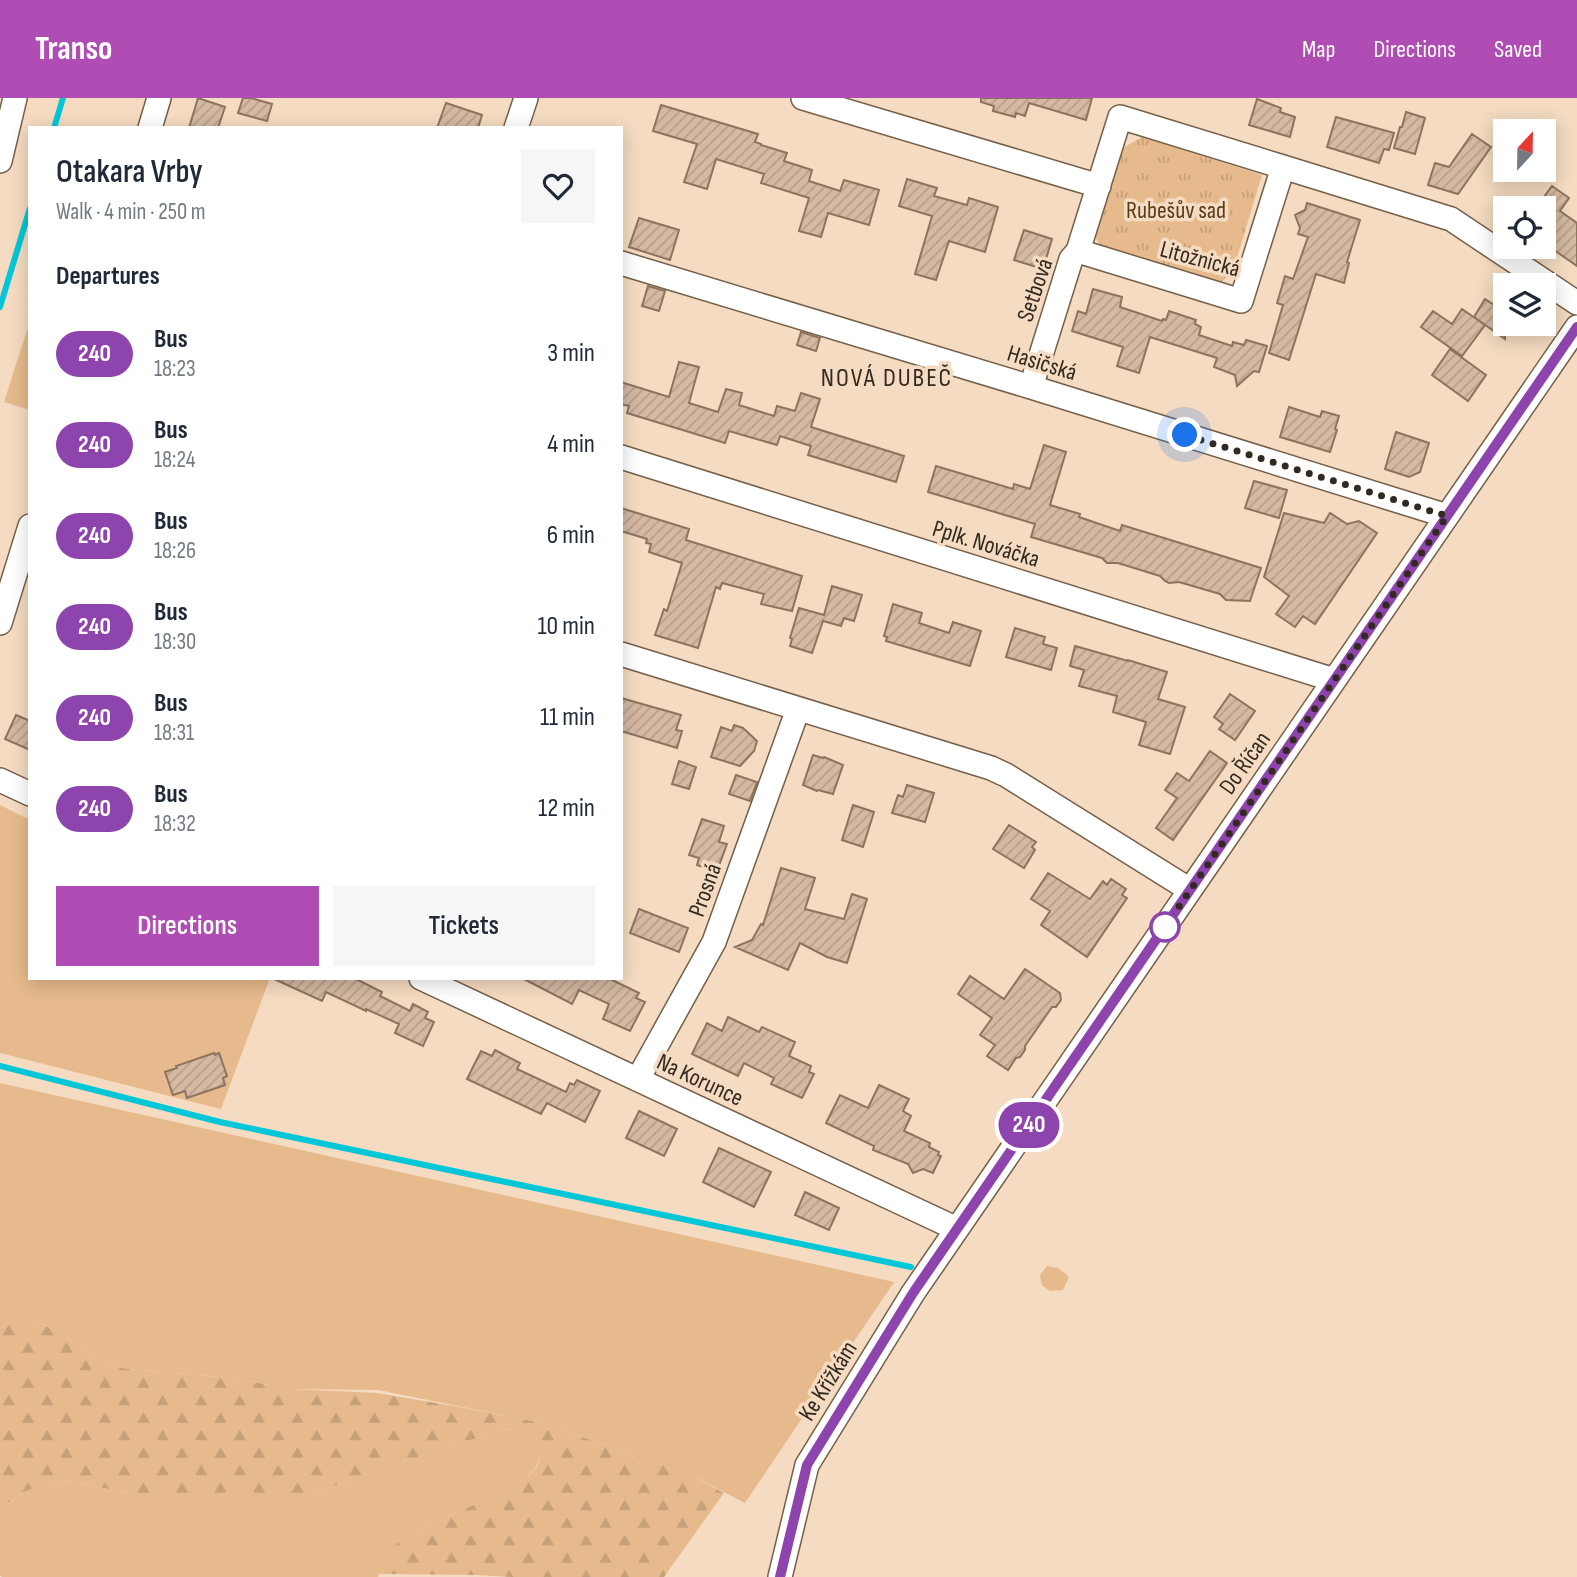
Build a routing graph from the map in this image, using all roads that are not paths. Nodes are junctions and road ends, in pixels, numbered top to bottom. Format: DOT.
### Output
graph roads {
  1 [pos="15,98"];
  2 [pos="159,98"];
  3 [pos="526,98"];
  4 [pos="803,98"];
  5 [pos="1119,107"];
  6 [pos="151,126"];
  7 [pos="517,126"];
  8 [pos="0,161"];
  9 [pos="1283,167"];
  10 [pos="1098,186"];
  11 [pos="1078,251"];
  12 [pos="623,264"];
  13 [pos="1577,303"];
  14 [pos="1577,327"];
  15 [pos="1031,387"];
  16 [pos="623,458"];
  17 [pos="1447,516"];
  18 [pos="28,531"];
  19 [pos="5,590"];
  20 [pos="0,623"];
  21 [pos="623,654"];
  22 [pos="1334,680"];
  23 [pos="798,709"];
  24 [pos="0,780"];
  25 [pos="28,793"];
  26 [pos="1190,890"];
  27 [pos="425,980"];
  28 [pos="638,1079"];
  29 [pos="957,1229"];
  30 [pos="780,1577"];
  1 -- 8 [label="street"];
  2 -- 6 [label="street"];
  3 -- 7 [label="street"];
  4 -- 10 [label="street"];
  5 -- 9 [label="street"];
  5 -- 10 [label="street"];
  9 -- 11 [label="street, Litožnická"];
  9 -- 13 [label="street"];
  10 -- 11 [label="street"];
  11 -- 15 [label="street, Setbová"];
  12 -- 15 [label="street, Hasičská"];
  14 -- 17 [label="street, Do Říčan"];
  15 -- 17 [label="street, Hasičská"];
  16 -- 22 [label="street, Pplk. Nováčka"];
  17 -- 22 [label="street, Do Říčan"];
  18 -- 19 [label="street"];
  19 -- 20 [label="street"];
  21 -- 23 [label="street"];
  22 -- 26 [label="street, Do Říčan"];
  23 -- 26 [label="street"];
  23 -- 28 [label="street, Prosná"];
  24 -- 25 [label="street"];
  26 -- 29 [label="street, Do Říčan"];
  27 -- 28 [label="street, Na Korunce"];
  28 -- 29 [label="street, Na Korunce"];
  29 -- 30 [label="street, Ke Křížkám"];
}
